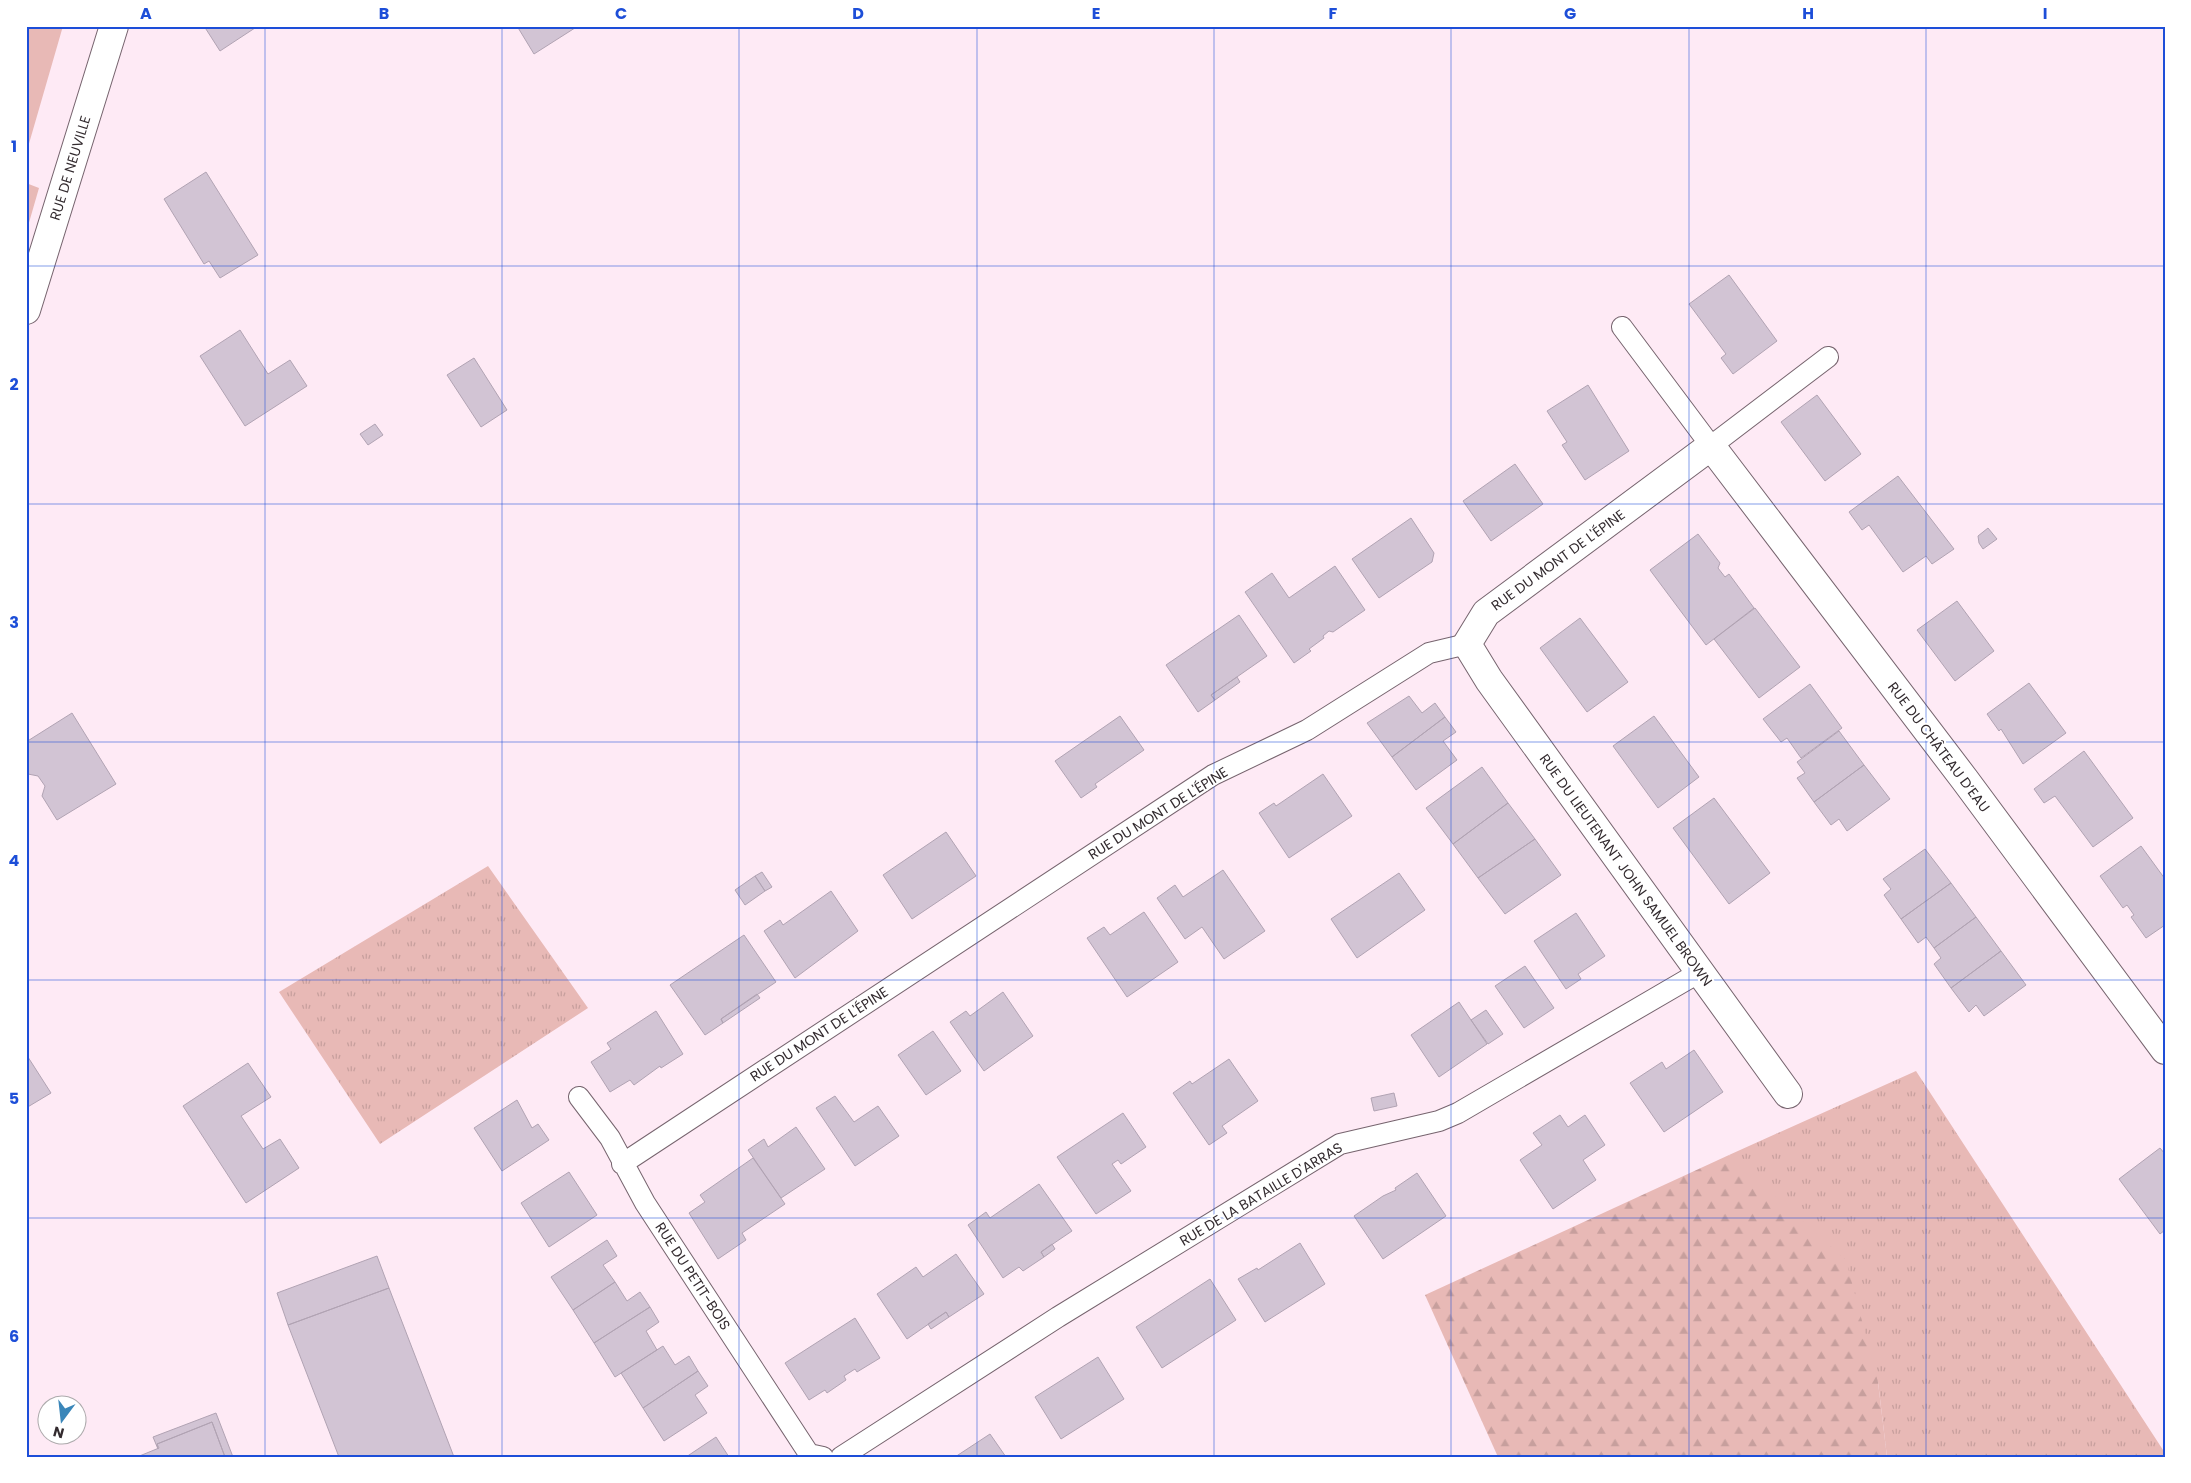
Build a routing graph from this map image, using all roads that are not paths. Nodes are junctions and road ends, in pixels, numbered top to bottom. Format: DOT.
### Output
graph roads {
  1 [pos="114,26"];
  2 [pos="26,310"];
  3 [pos="1622,327"];
  4 [pos="1828,358"];
  5 [pos="1711,446"];
  6 [pos="1467,644"];
  7 [pos="1700,972"];
  8 [pos="2165,1050"];
  9 [pos="1788,1094"];
  10 [pos="579,1097"];
  11 [pos="622,1164"];
  12 [pos="816,1455"];
  13 [pos="841,1457"];
  1 -- 2 [label="street, RUE DE NEUVILLE"];
  3 -- 5 [label="lane"];
  4 -- 5 [label="lane"];
  5 -- 6 [label="street, RUE DU MONT DE L'ÉPINE"];
  5 -- 8 [label="street, RUE DU CHÂTEAU D’EAU"];
  6 -- 7 [label="street, RUE DU LIEUTENANT JOHN SAMUEL BROWN"];
  6 -- 11 [label="lane, RUE DU MONT DE L'ÉPINE"];
  7 -- 9 [label="street, RUE DU LIEUTENANT JOHN SAMUEL BROWN"];
  7 -- 13 [label="lane, RUE DE LA BATAILLE D'ARRAS"];
  10 -- 11 [label="lane, RUE DU PETIT-BOIS"];
  11 -- 12 [label="lane, RUE DU PETIT-BOIS"];
}
